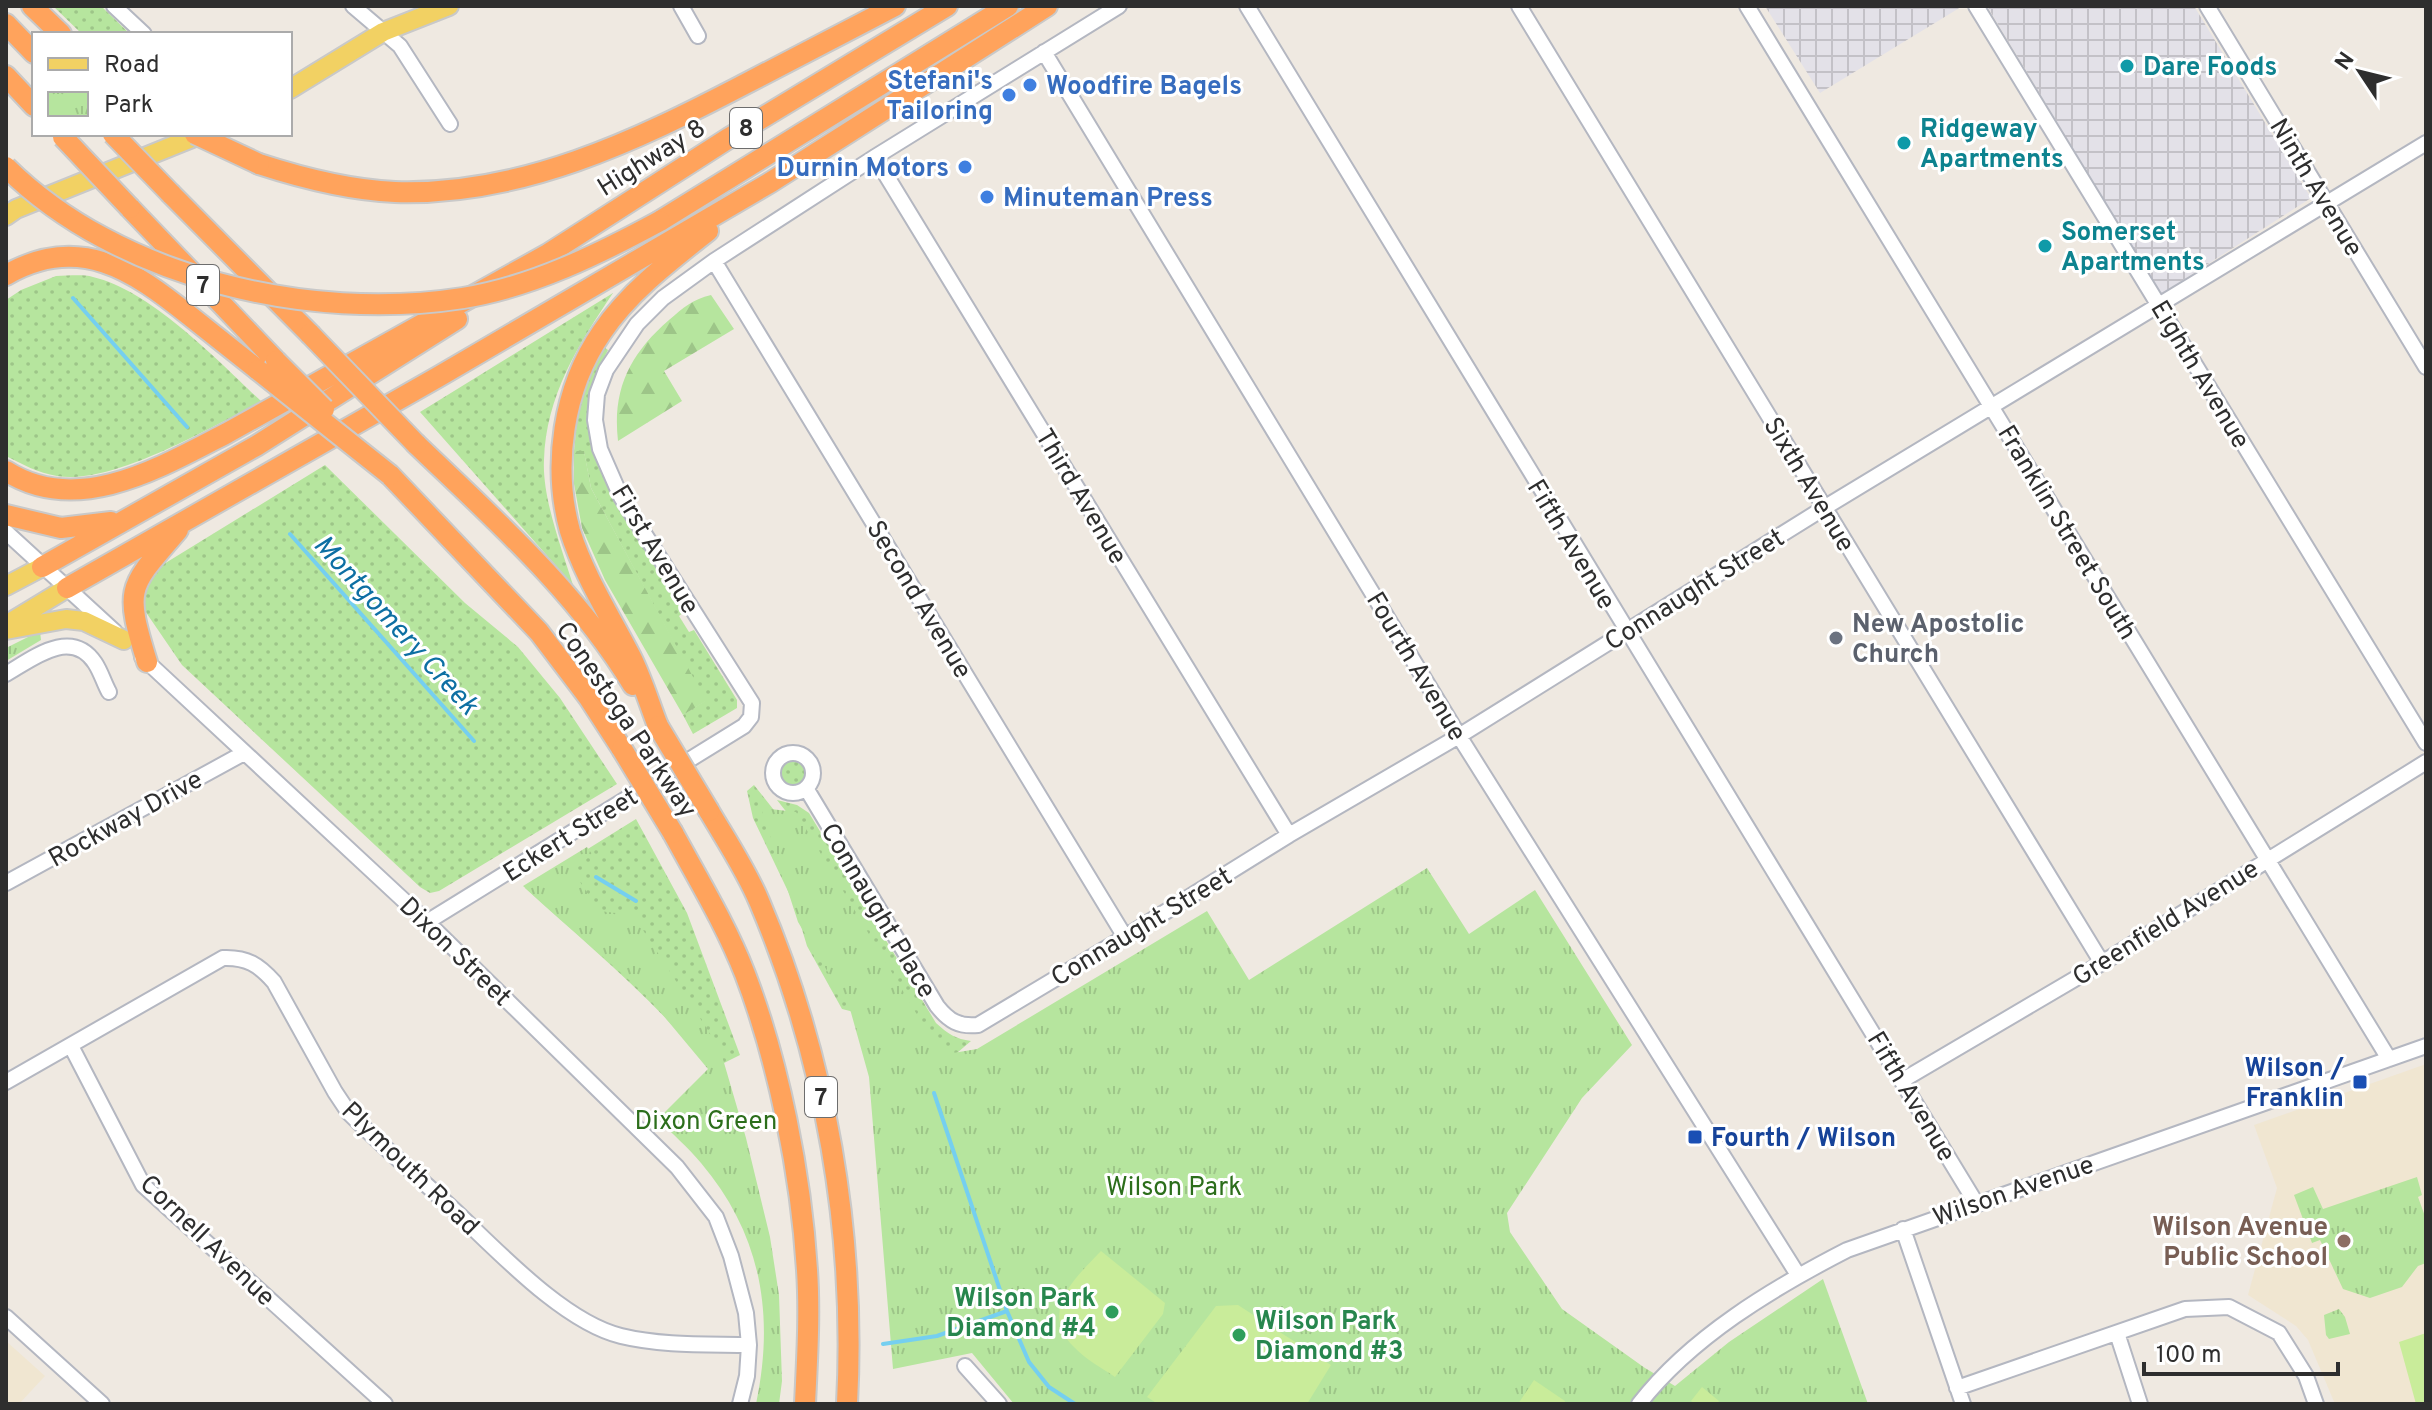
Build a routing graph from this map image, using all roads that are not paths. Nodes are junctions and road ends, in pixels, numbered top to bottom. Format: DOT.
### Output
graph roads {
  1 [pos="32,6"];
  2 [pos="114,6"];
  3 [pos="353,6"];
  4 [pos="449,6"];
  5 [pos="681,6"];
  6 [pos="895,6"];
  7 [pos="947,6"];
  8 [pos="1008,6"];
  9 [pos="1047,6"];
  10 [pos="1119,6"];
  11 [pos="1247,6"];
  12 [pos="1519,6"];
  13 [pos="1747,6"];
  14 [pos="1976,6"];
  15 [pos="2207,6"];
  16 [pos="6,24"];
  17 [pos="59,32"];
  18 [pos="142,32"];
  19 [pos="383,32"];
  20 [pos="698,36"];
  21 [pos="32,51"];
  22 [pos="1044,52"];
  23 [pos="6,76"];
  24 [pos="292,88"];
  25 [pos="32,104"];
  26 [pos="450,124"];
  27 [pos="62,136"];
  28 [pos="115,136"];
  29 [pos="197,136"];
  30 [pos="199,136"];
  31 [pos="2426,143"];
  32 [pos="875,157"];
  33 [pos="6,167"];
  34 [pos="771,182"];
  35 [pos="2326,202"];
  36 [pos="6,216"];
  37 [pos="548,254"];
  38 [pos="714,261"];
  39 [pos="6,275"];
  40 [pos="2158,305"];
  41 [pos="267,366"];
  42 [pos="2426,367"];
  43 [pos="1992,407"];
  44 [pos="6,471"];
  45 [pos="1824,508"];
  46 [pos="6,515"];
  47 [pos="188,518"];
  48 [pos="126,519"];
  49 [pos="6,532"];
  50 [pos="42,567"];
  51 [pos="6,586"];
  52 [pos="67,588"];
  53 [pos="6,628"];
  54 [pos="1626,632"];
  55 [pos="124,640"];
  56 [pos="147,662"];
  57 [pos="6,674"];
  58 [pos="109,692"];
  59 [pos="751,717"];
  60 [pos="658,726"];
  61 [pos="1459,736"];
  62 [pos="2426,743"];
  63 [pos="244,753"];
  64 [pos="2426,762"];
  65 [pos="806,788"];
  66 [pos="1289,835"];
  67 [pos="2268,859"];
  68 [pos="6,883"];
  69 [pos="427,922"];
  70 [pos="1125,937"];
  71 [pos="2102,963"];
  72 [pos="959,1025"];
  73 [pos="71,1046"];
  74 [pos="2426,1046"];
  75 [pos="2389,1059"];
  76 [pos="1903,1080"];
  77 [pos="6,1082"];
  78 [pos="1976,1203"];
  79 [pos="1903,1229"];
  80 [pos="1798,1275"];
  81 [pos="6,1317"];
  82 [pos="2117,1333"];
  83 [pos="749,1345"];
  84 [pos="965,1366"];
  85 [pos="1957,1388"];
  86 [pos="102,1404"];
  87 [pos="385,1404"];
  88 [pos="740,1404"];
  89 [pos="805,1404"];
  90 [pos="847,1404"];
  91 [pos="999,1404"];
  92 [pos="1639,1404"];
  93 [pos="1963,1404"];
  94 [pos="2140,1404"];
  95 [pos="2316,1404"];
  1 -- 17 [label="highway"];
  2 -- 18 [label="street"];
  3 -- 19 [label="street"];
  4 -- 19 [label="main road"];
  5 -- 20 [label="street"];
  6 -- 30 [label="highway, bridge"];
  7 -- 37 [label="highway, Highway 8 / 8"];
  8 -- 33 [label="highway, bridge"];
  9 -- 34 [label="highway, 8"];
  10 -- 22 [label="street, First Avenue"];
  11 -- 54 [label="street, Fifth Avenue"];
  12 -- 45 [label="street, Sixth Avenue"];
  13 -- 43 [label="street, Franklin Street South"];
  14 -- 40 [label="street, Eighth Avenue"];
  15 -- 35 [label="street, Ninth Avenue"];
  16 -- 21 [label="highway"];
  19 -- 24 [label="main road"];
  19 -- 26 [label="street"];
  22 -- 32 [label="street, First Avenue"];
  22 -- 61 [label="street, Fourth Avenue"];
  23 -- 25 [label="highway"];
  27 -- 41 [label="highway, Conestoga Parkway / 7, bridge"];
  28 -- 60 [label="highway, Conestoga Parkway / 7, bridge"];
  29 -- 36 [label="main road"];
  31 -- 35 [label="street, Connaught Street"];
  32 -- 38 [label="street, First Avenue"];
  32 -- 66 [label="street, Third Avenue"];
  34 -- 47 [label="highway"];
  34 -- 60 [label="highway"];
  35 -- 40 [label="street, Connaught Street"];
  35 -- 42 [label="street, Ninth Avenue"];
  37 -- 44 [label="highway"];
  37 -- 48 [label="highway"];
  38 -- 59 [label="street, First Avenue"];
  38 -- 70 [label="street, Second Avenue"];
  39 -- 41 [label="highway"];
  40 -- 43 [label="street, Connaught Street"];
  40 -- 62 [label="street, Eighth Avenue"];
  41 -- 89 [label="highway, Conestoga Parkway / 7, bridge"];
  43 -- 45 [label="street, Connaught Street"];
  43 -- 67 [label="street, Franklin Street South"];
  45 -- 54 [label="street, Connaught Street"];
  45 -- 71 [label="street, Sixth Avenue"];
  46 -- 48 [label="highway"];
  47 -- 52 [label="highway"];
  47 -- 56 [label="highway"];
  48 -- 50 [label="highway"];
  49 -- 50 [label="street, Dixon Street"];
  50 -- 51 [label="main road"];
  50 -- 52 [label="street, Dixon Street"];
  52 -- 53 [label="main road"];
  52 -- 55 [label="street, Dixon Street"];
  53 -- 55 [label="main road"];
  54 -- 61 [label="street, Connaught Street"];
  54 -- 76 [label="street, Fifth Avenue"];
  55 -- 56 [label="street, Dixon Street"];
  56 -- 63 [label="street, Dixon Street"];
  57 -- 58 [label="street"];
  59 -- 69 [label="street, Eckert Street"];
  60 -- 90 [label="highway, Conestoga Parkway / 7, bridge"];
  61 -- 66 [label="street, Connaught Street"];
  61 -- 80 [label="street, Fourth Avenue"];
  63 -- 68 [label="street, Rockway Drive"];
  63 -- 69 [label="street, Dixon Street"];
  64 -- 67 [label="street, Greenfield Avenue"];
  65 -- 72 [label="street, Connaught Place"];
  66 -- 70 [label="street, Connaught Street"];
  67 -- 71 [label="street, Greenfield Avenue"];
  67 -- 75 [label="street, Franklin Street South"];
  69 -- 83 [label="street, Dixon Street"];
  70 -- 72 [label="street, Connaught Street"];
  71 -- 76 [label="street, Greenfield Avenue"];
  73 -- 77 [label="street, Plymouth Road"];
  73 -- 83 [label="street, Plymouth Road"];
  73 -- 87 [label="street, Cornell Avenue"];
  74 -- 75 [label="street, Wilson Avenue"];
  75 -- 78 [label="street, Wilson Avenue"];
  76 -- 78 [label="street, Fifth Avenue"];
  78 -- 79 [label="street, Wilson Avenue"];
  79 -- 80 [label="street, Wilson Avenue"];
  79 -- 85 [label="street"];
  80 -- 92 [label="street, Wilson Avenue"];
  81 -- 86 [label="street"];
  82 -- 85 [label="street"];
  82 -- 94 [label="street"];
  82 -- 95 [label="street"];
  83 -- 88 [label="street, Dixon Street"];
  84 -- 91 [label="street"];
  85 -- 93 [label="street"];
}
